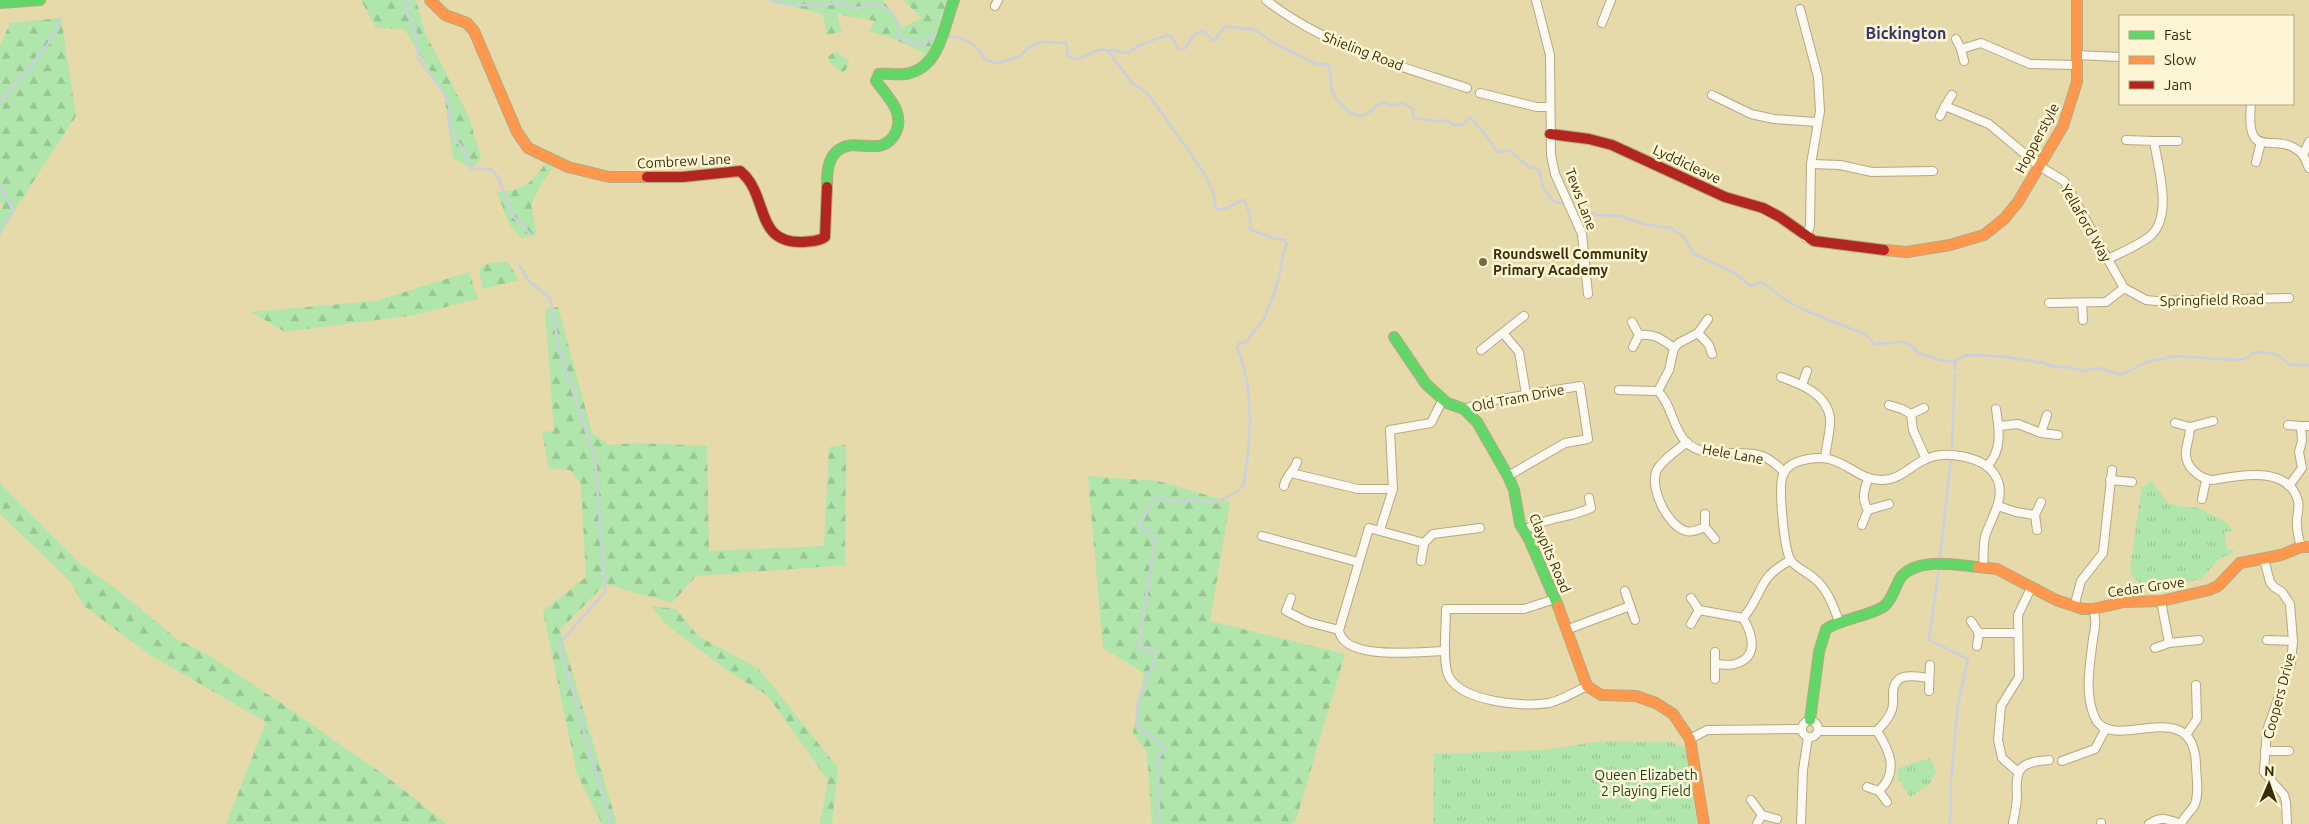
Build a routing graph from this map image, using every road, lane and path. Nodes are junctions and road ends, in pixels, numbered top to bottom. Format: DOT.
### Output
graph roads {
  1 [pos="40,0"];
  2 [pos="430,0"];
  3 [pos="954,0"];
  4 [pos="1266,0"];
  5 [pos="1281,0"];
  6 [pos="1536,0"];
  7 [pos="1612,0"];
  8 [pos="2077,0"];
  9 [pos="0,3"];
  10 [pos="1276,8"];
  11 [pos="1800,9"];
  12 [pos="1602,23"];
  13 [pos="1956,39"];
  14 [pos="1961,49"];
  15 [pos="2119,57"];
  16 [pos="2076,60"];
  17 [pos="1964,62"];
  18 [pos="1467,88"];
  19 [pos="1480,93"];
  20 [pos="1712,95"];
  21 [pos="1952,95"];
  22 [pos="2251,105"];
  23 [pos="1945,106"];
  24 [pos="1550,107"];
  25 [pos="1940,116"];
  26 [pos="1816,122"];
  27 [pos="1550,134"];
  28 [pos="2126,140"];
  29 [pos="2154,141"];
  30 [pos="2178,141"];
  31 [pos="2261,142"];
  32 [pos="2309,142"];
  33 [pos="2303,154"];
  34 [pos="2256,162"];
  35 [pos="1811,164"];
  36 [pos="2039,166"];
  37 [pos="2309,168"];
  38 [pos="1933,171"];
  39 [pos="2018,202"];
  40 [pos="1806,238"];
  41 [pos="2108,259"];
  42 [pos="1604,270"];
  43 [pos="1584,271"];
  44 [pos="2124,288"];
  45 [pos="1588,294"];
  46 [pos="2289,298"];
  47 [pos="2049,303"];
  48 [pos="2082,303"];
  49 [pos="1524,316"];
  50 [pos="1708,319"];
  51 [pos="2083,320"];
  52 [pos="1632,322"];
  53 [pos="1503,333"];
  54 [pos="1698,333"];
  55 [pos="1639,335"];
  56 [pos="1394,337"];
  57 [pos="1633,347"];
  58 [pos="1674,348"];
  59 [pos="1481,350"];
  60 [pos="1712,354"];
  61 [pos="1807,371"];
  62 [pos="1781,377"];
  63 [pos="1802,385"];
  64 [pos="1619,390"];
  65 [pos="1658,391"];
  66 [pos="1526,394"];
  67 [pos="1443,399"];
  68 [pos="1889,405"];
  69 [pos="1924,408"];
  70 [pos="1996,408"];
  71 [pos="1464,409"];
  72 [pos="1911,414"];
  73 [pos="2047,415"];
  74 [pos="2213,421"];
  75 [pos="2175,423"];
  76 [pos="2288,425"];
  77 [pos="1999,426"];
  78 [pos="2305,426"];
  79 [pos="2190,427"];
  80 [pos="2042,433"];
  81 [pos="2058,435"];
  82 [pos="1686,442"];
  83 [pos="1825,458"];
  84 [pos="1926,459"];
  85 [pos="1297,462"];
  86 [pos="1987,466"];
  87 [pos="2112,470"];
  88 [pos="1784,472"];
  89 [pos="1291,473"];
  90 [pos="1508,476"];
  91 [pos="1868,479"];
  92 [pos="2110,480"];
  93 [pos="2206,480"];
  94 [pos="2132,482"];
  95 [pos="1284,486"];
  96 [pos="2289,486"];
  97 [pos="1393,489"];
  98 [pos="1589,498"];
  99 [pos="2202,499"];
  100 [pos="2041,502"];
  101 [pos="1889,504"];
  102 [pos="1998,506"];
  103 [pos="1868,510"];
  104 [pos="1705,514"];
  105 [pos="2035,515"];
  106 [pos="1862,525"];
  107 [pos="1705,527"];
  108 [pos="1480,528"];
  109 [pos="1380,530"];
  110 [pos="2037,530"];
  111 [pos="1523,531"];
  112 [pos="1262,536"];
  113 [pos="1715,539"];
  114 [pos="1424,543"];
  115 [pos="2305,547"];
  116 [pos="2264,559"];
  117 [pos="1791,560"];
  118 [pos="1421,561"];
  119 [pos="1358,562"];
  120 [pos="1984,567"];
  121 [pos="2031,588"];
  122 [pos="1625,591"];
  123 [pos="1291,598"];
  124 [pos="1692,598"];
  125 [pos="1555,599"];
  126 [pos="2161,601"];
  127 [pos="1630,606"];
  128 [pos="2074,607"];
  129 [pos="2093,609"];
  130 [pos="1699,610"];
  131 [pos="1744,618"];
  132 [pos="1635,620"];
  133 [pos="1971,621"];
  134 [pos="1839,622"];
  135 [pos="1691,624"];
  136 [pos="1339,630"];
  137 [pos="1566,630"];
  138 [pos="1979,633"];
  139 [pos="2018,633"];
  140 [pos="2198,640"];
  141 [pos="2267,640"];
  142 [pos="2293,641"];
  143 [pos="2170,643"];
  144 [pos="1977,646"];
  145 [pos="2155,648"];
  146 [pos="1445,651"];
  147 [pos="1715,652"];
  148 [pos="1715,664"];
  149 [pos="1930,665"];
  150 [pos="1929,678"];
  151 [pos="1716,679"];
  152 [pos="2196,685"];
  153 [pos="1587,686"];
  154 [pos="1929,691"];
  155 [pos="1810,720"];
  156 [pos="2106,728"];
  157 [pos="1801,729"];
  158 [pos="1818,731"];
  159 [pos="1877,731"];
  160 [pos="2186,735"];
  161 [pos="1808,737"];
  162 [pos="1690,739"];
  163 [pos="2289,751"];
  164 [pos="2265,752"];
  165 [pos="2049,760"];
  166 [pos="2062,761"];
  167 [pos="2018,772"];
  168 [pos="1867,787"];
  169 [pos="1878,791"];
  170 [pos="1751,800"];
  171 [pos="1887,802"];
  172 [pos="1762,815"];
  173 [pos="1777,819"];
  174 [pos="1704,824"];
  175 [pos="1757,824"];
  176 [pos="1801,824"];
  177 [pos="2013,824"];
  178 [pos="2149,824"];
  179 [pos="2181,824"];
  180 [pos="2287,824"];
  1 -- 9 [label="street"];
  2 -- 3 [label="street, Combrew Lane"];
  4 -- 10 [label="street, Shieling Road"];
  5 -- 10 [label="street"];
  6 -- 24 [label="street, Tews Lane"];
  7 -- 12 [label="street"];
  8 -- 16 [label="street, Hopperstyle"];
  10 -- 18 [label="street, Shieling Road"];
  11 -- 26 [label="street"];
  13 -- 14 [label="street"];
  14 -- 16 [label="street"];
  14 -- 17 [label="street"];
  15 -- 16 [label="street"];
  16 -- 36 [label="street, Hopperstyle"];
  19 -- 24 [label="street"];
  20 -- 26 [label="street"];
  21 -- 23 [label="street"];
  22 -- 31 [label="street"];
  23 -- 25 [label="street"];
  23 -- 36 [label="street, Yellaford Way"];
  24 -- 27 [label="street, Tews Lane"];
  26 -- 35 [label="street"];
  27 -- 40 [label="street, Lyddicleave"];
  27 -- 43 [label="street, Tews Lane"];
  28 -- 29 [label="street"];
  29 -- 30 [label="street"];
  29 -- 41 [label="street"];
  31 -- 33 [label="street"];
  31 -- 34 [label="street"];
  32 -- 33 [label="street"];
  33 -- 37 [label="street"];
  35 -- 38 [label="street"];
  35 -- 40 [label="street"];
  36 -- 39 [label="street, Hopperstyle"];
  36 -- 41 [label="street, Yellaford Way"];
  39 -- 40 [label="street, Lyddicleave"];
  41 -- 44 [label="street, Yellaford Way"];
  42 -- 43 [label="street"];
  43 -- 45 [label="street, Tews Lane"];
  44 -- 46 [label="street, Springfield Road"];
  44 -- 48 [label="street"];
  47 -- 48 [label="street"];
  48 -- 51 [label="street"];
  49 -- 53 [label="street"];
  50 -- 54 [label="street"];
  52 -- 55 [label="street"];
  53 -- 59 [label="street"];
  53 -- 66 [label="street"];
  54 -- 58 [label="street"];
  54 -- 60 [label="street"];
  55 -- 57 [label="street"];
  55 -- 58 [label="street"];
  56 -- 67 [label="street, Claypits Road"];
  58 -- 65 [label="street"];
  61 -- 63 [label="street"];
  62 -- 63 [label="street"];
  63 -- 83 [label="street"];
  64 -- 65 [label="street"];
  65 -- 82 [label="street, Hele Lane"];
  66 -- 71 [label="street, Old Tram Drive"];
  66 -- 90 [label="street, Old Tram Drive"];
  67 -- 71 [label="street, Claypits Road"];
  67 -- 97 [label="street"];
  68 -- 72 [label="street"];
  69 -- 72 [label="street"];
  70 -- 77 [label="street"];
  71 -- 90 [label="street, Claypits Road"];
  72 -- 84 [label="street"];
  73 -- 80 [label="street"];
  74 -- 79 [label="street"];
  75 -- 79 [label="street"];
  76 -- 78 [label="street"];
  77 -- 80 [label="street"];
  77 -- 86 [label="street"];
  78 -- 96 [label="street"];
  79 -- 93 [label="street"];
  80 -- 81 [label="street"];
  82 -- 88 [label="street, Hele Lane"];
  82 -- 107 [label="street"];
  83 -- 88 [label="street"];
  83 -- 91 [label="street"];
  84 -- 86 [label="street"];
  84 -- 91 [label="street"];
  85 -- 89 [label="street"];
  86 -- 102 [label="street"];
  87 -- 92 [label="street"];
  88 -- 117 [label="street"];
  89 -- 95 [label="street"];
  89 -- 97 [label="street"];
  90 -- 111 [label="street, Claypits Road"];
  91 -- 103 [label="street"];
  92 -- 94 [label="street"];
  92 -- 128 [label="street"];
  93 -- 96 [label="street"];
  93 -- 99 [label="street"];
  96 -- 115 [label="street"];
  97 -- 109 [label="street"];
  98 -- 111 [label="street"];
  100 -- 105 [label="street"];
  101 -- 103 [label="street"];
  102 -- 105 [label="street"];
  102 -- 120 [label="street"];
  103 -- 106 [label="street"];
  104 -- 107 [label="street"];
  105 -- 110 [label="street"];
  107 -- 113 [label="street"];
  108 -- 114 [label="street"];
  109 -- 114 [label="street"];
  109 -- 119 [label="street"];
  111 -- 125 [label="street, Claypits Road"];
  112 -- 119 [label="street"];
  114 -- 118 [label="street"];
  115 -- 116 [label="street, Cedar Grove"];
  116 -- 126 [label="street, Cedar Grove"];
  116 -- 142 [label="street, Coopers Drive"];
  117 -- 131 [label="street"];
  117 -- 134 [label="street"];
  119 -- 136 [label="street"];
  120 -- 121 [label="street, Cedar Grove"];
  120 -- 134 [label="street, Cedar Grove"];
  121 -- 128 [label="street, Cedar Grove"];
  121 -- 139 [label="street"];
  122 -- 127 [label="street"];
  123 -- 136 [label="street"];
  124 -- 130 [label="street"];
  125 -- 137 [label="street, Claypits Road"];
  125 -- 146 [label="street"];
  126 -- 129 [label="street, Cedar Grove"];
  126 -- 143 [label="street"];
  127 -- 132 [label="street"];
  127 -- 137 [label="street"];
  128 -- 129 [label="street, Cedar Grove"];
  129 -- 156 [label="street"];
  130 -- 131 [label="street"];
  130 -- 135 [label="street"];
  131 -- 148 [label="street"];
  133 -- 138 [label="street"];
  134 -- 155 [label="street"];
  136 -- 146 [label="street"];
  137 -- 153 [label="street, Claypits Road"];
  138 -- 139 [label="street"];
  138 -- 144 [label="street"];
  139 -- 167 [label="street"];
  140 -- 143 [label="street"];
  141 -- 142 [label="street, Coopers Drive"];
  142 -- 164 [label="street, Coopers Drive"];
  143 -- 145 [label="street"];
  146 -- 153 [label="street"];
  147 -- 148 [label="street"];
  148 -- 151 [label="street"];
  149 -- 150 [label="street"];
  150 -- 154 [label="street"];
  150 -- 159 [label="street"];
  152 -- 160 [label="street"];
  153 -- 162 [label="street"];
  155 -- 157 [label="street"];
  155 -- 158 [label="street"];
  156 -- 160 [label="street"];
  156 -- 166 [label="street"];
  157 -- 161 [label="street"];
  157 -- 162 [label="street"];
  158 -- 159 [label="street"];
  158 -- 161 [label="street"];
  159 -- 169 [label="street"];
  160 -- 179 [label="street"];
  161 -- 176 [label="street"];
  162 -- 174 [label="street"];
  163 -- 164 [label="street, Coopers Drive"];
  164 -- 180 [label="street, Coopers Drive"];
  165 -- 167 [label="street"];
  167 -- 177 [label="street"];
  168 -- 169 [label="street"];
  169 -- 171 [label="street"];
  170 -- 172 [label="street"];
  172 -- 173 [label="street"];
  172 -- 175 [label="street"];
  178 -- 179 [label="street"];
}
